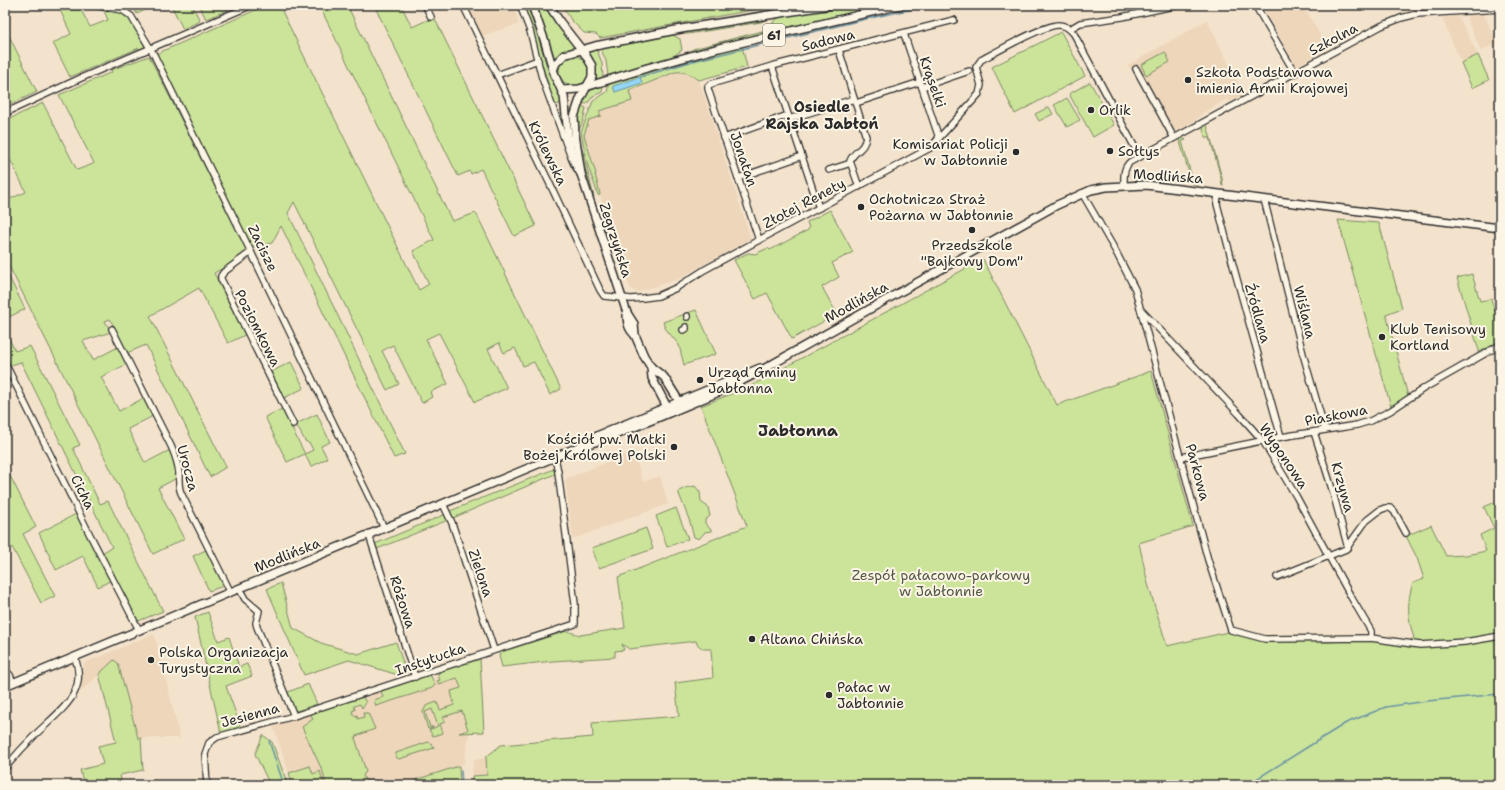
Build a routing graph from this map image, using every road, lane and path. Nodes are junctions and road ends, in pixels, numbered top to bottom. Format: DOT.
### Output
graph roads {
  1 [pos="95,5"];
  2 [pos="252,5"];
  3 [pos="425,5"];
  4 [pos="463,5"];
  5 [pos="520,5"];
  6 [pos="532,5"];
  7 [pos="549,5"];
  8 [pos="831,5"];
  9 [pos="901,5"];
  10 [pos="1178,5"];
  11 [pos="1255,5"];
  12 [pos="1431,5"];
  13 [pos="1500,9"];
  14 [pos="1430,14"];
  15 [pos="431,17"];
  16 [pos="954,20"];
  17 [pos="1070,29"];
  18 [pos="904,34"];
  19 [pos="150,49"];
  20 [pos="582,49"];
  21 [pos="839,50"];
  22 [pos="538,60"];
  23 [pos="772,66"];
  24 [pos="1136,68"];
  25 [pos="553,70"];
  26 [pos="969,71"];
  27 [pos="1295,73"];
  28 [pos="497,75"];
  29 [pos="921,84"];
  30 [pos="708,86"];
  31 [pos="587,87"];
  32 [pos="562,90"];
  33 [pos="855,101"];
  34 [pos="5,113"];
  35 [pos="789,117"];
  36 [pos="724,138"];
  37 [pos="940,138"];
  38 [pos="1174,138"];
  39 [pos="802,156"];
  40 [pos="572,157"];
  41 [pos="1140,157"];
  42 [pos="851,163"];
  43 [pos="829,170"];
  44 [pos="582,174"];
  45 [pos="738,178"];
  46 [pos="1124,186"];
  47 [pos="859,187"];
  48 [pos="1082,193"];
  49 [pos="1218,194"];
  50 [pos="1264,199"];
  51 [pos="819,208"];
  52 [pos="1500,228"];
  53 [pos="759,240"];
  54 [pos="251,252"];
  55 [pos="622,299"];
  56 [pos="1142,311"];
  57 [pos="112,329"];
  58 [pos="1500,345"];
  59 [pos="779,360"];
  60 [pos="5,363"];
  61 [pos="651,367"];
  62 [pos="679,401"];
  63 [pos="667,407"];
  64 [pos="674,411"];
  65 [pos="293,424"];
  66 [pos="1325,430"];
  67 [pos="1314,432"];
  68 [pos="1281,437"];
  69 [pos="1262,441"];
  70 [pos="578,447"];
  71 [pos="555,457"];
  72 [pos="1182,457"];
  73 [pos="443,504"];
  74 [pos="384,528"];
  75 [pos="1406,533"];
  76 [pos="369,535"];
  77 [pos="1348,548"];
  78 [pos="1329,557"];
  79 [pos="1277,577"];
  80 [pos="239,588"];
  81 [pos="230,591"];
  82 [pos="139,630"];
  83 [pos="1500,636"];
  84 [pos="1371,638"];
  85 [pos="494,650"];
  86 [pos="75,658"];
  87 [pos="5,670"];
  88 [pos="415,677"];
  89 [pos="13,683"];
  90 [pos="5,686"];
  91 [pos="294,716"];
  92 [pos="5,768"];
  93 [pos="207,785"];
  1 -- 19 [label="street, Zacisze"];
  2 -- 19 [label="street"];
  3 -- 15 [label="street"];
  4 -- 28 [label="street, Królewska"];
  5 -- 22 [label="street"];
  6 -- 25 [label="main road"];
  7 -- 20 [label="main road"];
  8 -- 20 [label="main road, 61"];
  9 -- 31 [label="main road, 61"];
  10 -- 17 [label="street"];
  11 -- 27 [label="street"];
  12 -- 14 [label="street"];
  13 -- 14 [label="street, Szkolna"];
  14 -- 27 [label="street, Szkolna"];
  16 -- 18 [label="street, Sadowa"];
  17 -- 37 [label="street, Złotej Renety"];
  17 -- 41 [label="street"];
  18 -- 21 [label="street, Sadowa"];
  18 -- 29 [label="street, Krąselki"];
  19 -- 34 [label="street"];
  19 -- 54 [label="street, Zacisze"];
  20 -- 25 [label="main road"];
  20 -- 31 [label="main road"];
  21 -- 23 [label="street, Sadowa"];
  21 -- 33 [label="street"];
  22 -- 28 [label="street"];
  22 -- 40 [label="street"];
  23 -- 30 [label="street, Sadowa"];
  23 -- 35 [label="street"];
  24 -- 38 [label="street"];
  25 -- 32 [label="main road"];
  26 -- 29 [label="street"];
  27 -- 38 [label="street, Szkolna"];
  28 -- 55 [label="street, Królewska"];
  29 -- 33 [label="street"];
  29 -- 37 [label="street, Krąselki"];
  30 -- 36 [label="street, Jonatan"];
  31 -- 32 [label="main road, 61"];
  31 -- 44 [label="main road, Zegrzyńska"];
  32 -- 40 [label="main road, Zegrzyńska"];
  33 -- 35 [label="street"];
  33 -- 42 [label="street"];
  35 -- 36 [label="street"];
  35 -- 39 [label="street"];
  36 -- 45 [label="street, Jonatan"];
  37 -- 47 [label="street, Złotej Renety"];
  38 -- 41 [label="street, Szkolna"];
  39 -- 45 [label="street"];
  39 -- 51 [label="street"];
  40 -- 44 [label="main road, Zegrzyńska"];
  41 -- 46 [label="street, Szkolna"];
  42 -- 43 [label="street"];
  42 -- 47 [label="street"];
  44 -- 55 [label="main road, Zegrzyńska"];
  45 -- 53 [label="street, Jonatan"];
  46 -- 48 [label="main road, Modlińska"];
  46 -- 49 [label="main road, Modlińska"];
  47 -- 51 [label="street, Złotej Renety"];
  48 -- 56 [label="street, Parkowa"];
  48 -- 59 [label="main road, Modlińska"];
  49 -- 50 [label="main road, Modlińska"];
  49 -- 68 [label="street, Źródlana"];
  50 -- 52 [label="main road, Modlińska"];
  50 -- 66 [label="street, Wiślana"];
  51 -- 53 [label="street, Złotej Renety"];
  53 -- 55 [label="street, Złotej Renety"];
  54 -- 65 [label="street, Poziomkowa"];
  54 -- 74 [label="street, Zacisze"];
  55 -- 61 [label="main road, Zegrzyńska"];
  56 -- 69 [label="street, Wygonowa"];
  56 -- 72 [label="street, Parkowa"];
  57 -- 81 [label="street, Urocza"];
  58 -- 66 [label="street, Piaskowa"];
  59 -- 62 [label="main road, Modlińska"];
  59 -- 64 [label="main road, Modlińska"];
  60 -- 82 [label="street, Cicha"];
  61 -- 62 [label="main road, Zegrzyńska"];
  61 -- 63 [label="main road, Zegrzyńska"];
  62 -- 63 [label="main road, Modlińska"];
  62 -- 64 [label="main road"];
  63 -- 64 [label="main road"];
  63 -- 70 [label="main road, Modlińska"];
  64 -- 70 [label="main road, Modlińska"];
  66 -- 67 [label="street, Piaskowa"];
  67 -- 68 [label="street, Piaskowa"];
  67 -- 77 [label="street, Krzywa"];
  68 -- 69 [label="street, Piaskowa"];
  69 -- 72 [label="street, Piaskowa"];
  69 -- 78 [label="street, Wygonowa"];
  70 -- 71 [label="main road, Modlińska"];
  71 -- 73 [label="main road, Modlińska"];
  71 -- 85 [label="street, Instytucka"];
  72 -- 84 [label="street, Parkowa"];
  73 -- 74 [label="main road, Modlińska"];
  73 -- 85 [label="street, Zielona"];
  74 -- 76 [label="main road, Modlińska"];
  75 -- 77 [label="street, Krzywa"];
  76 -- 80 [label="main road, Modlińska"];
  76 -- 88 [label="street, Różowa"];
  77 -- 78 [label="street"];
  78 -- 79 [label="street"];
  78 -- 84 [label="street, Wygonowa"];
  80 -- 81 [label="main road, Modlińska"];
  80 -- 91 [label="street"];
  81 -- 82 [label="main road, Modlińska"];
  82 -- 86 [label="main road, Modlińska"];
  83 -- 84 [label="street"];
  85 -- 88 [label="street, Instytucka"];
  86 -- 89 [label="main road, Modlińska"];
  86 -- 92 [label="street"];
  87 -- 89 [label="street"];
  88 -- 91 [label="street, Instytucka"];
  89 -- 90 [label="main road, Modlińska"];
  91 -- 93 [label="street, Jesienna"];
}
